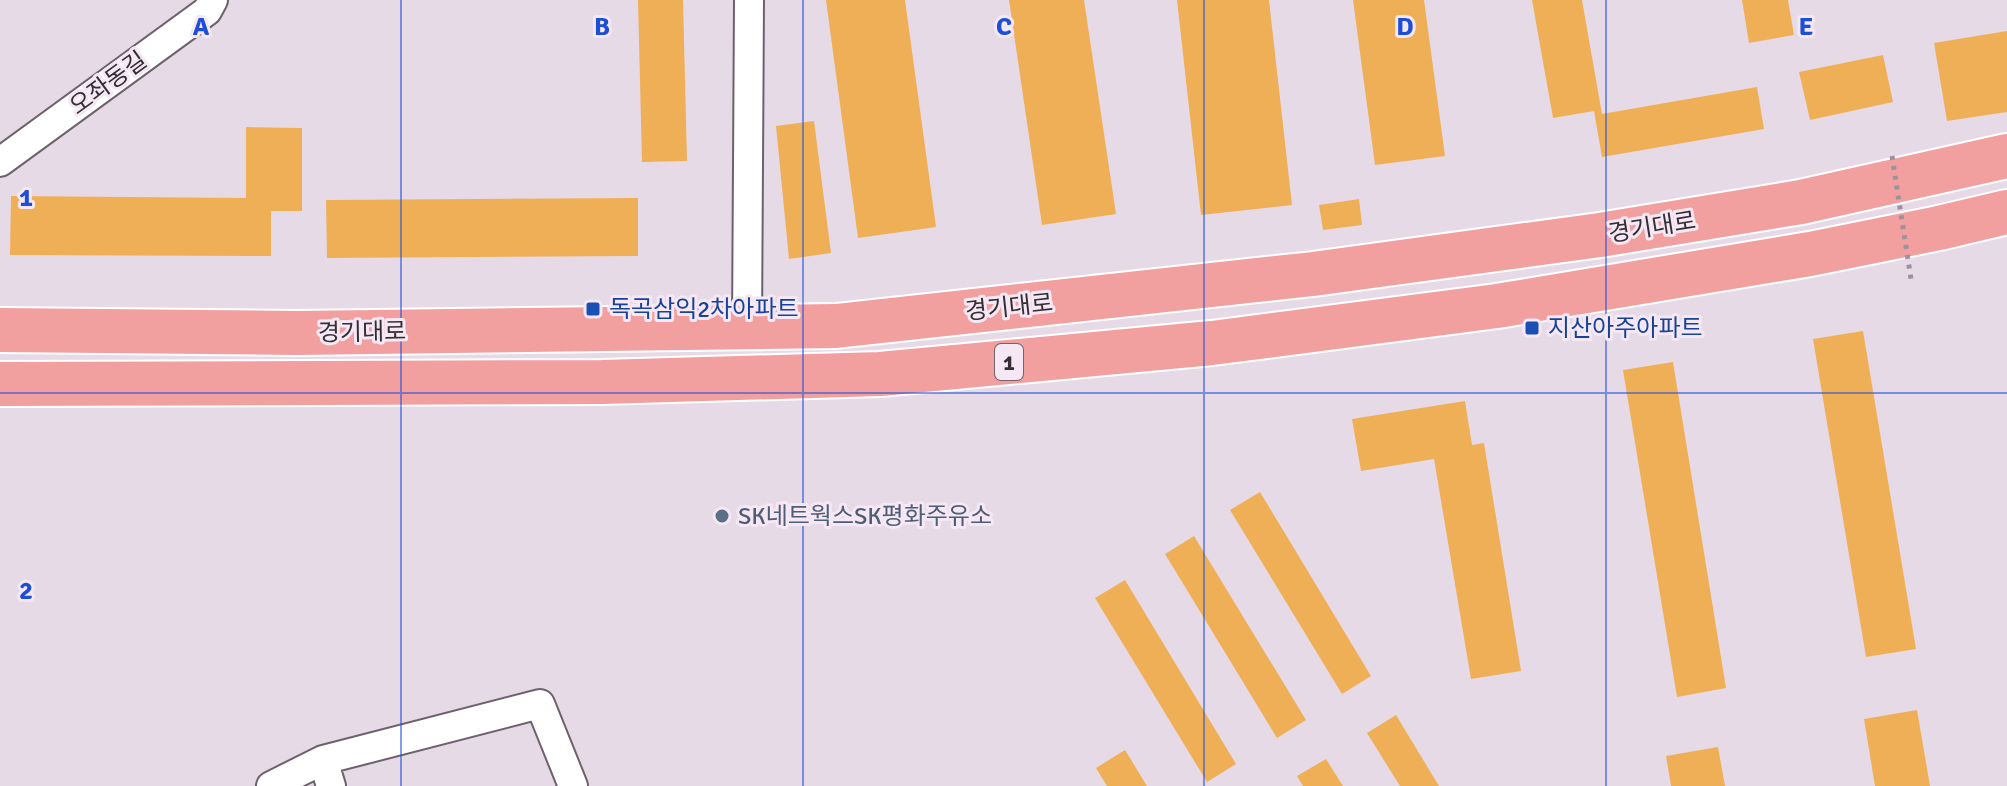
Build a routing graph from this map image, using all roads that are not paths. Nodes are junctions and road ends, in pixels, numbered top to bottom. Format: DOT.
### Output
graph roads {
  1 [pos="213,0"];
  2 [pos="749,0"];
  3 [pos="2007,156"];
  4 [pos="1,160"];
  5 [pos="2007,212"];
  6 [pos="747,328"];
  7 [pos="0,330"];
  8 [pos="0,384"];
  9 [pos="327,773"];
  10 [pos="271,786"];
  11 [pos="573,786"];
  1 -- 4 [label="street, 오좌동길"];
  2 -- 6 [label="street"];
  3 -- 6 [label="main road, 경기대로 / 1"];
  5 -- 8 [label="main road, 경기대로 / 1"];
  6 -- 7 [label="main road, 경기대로 / 1"];
  9 -- 10 [label="street"];
  9 -- 11 [label="street"];
}
